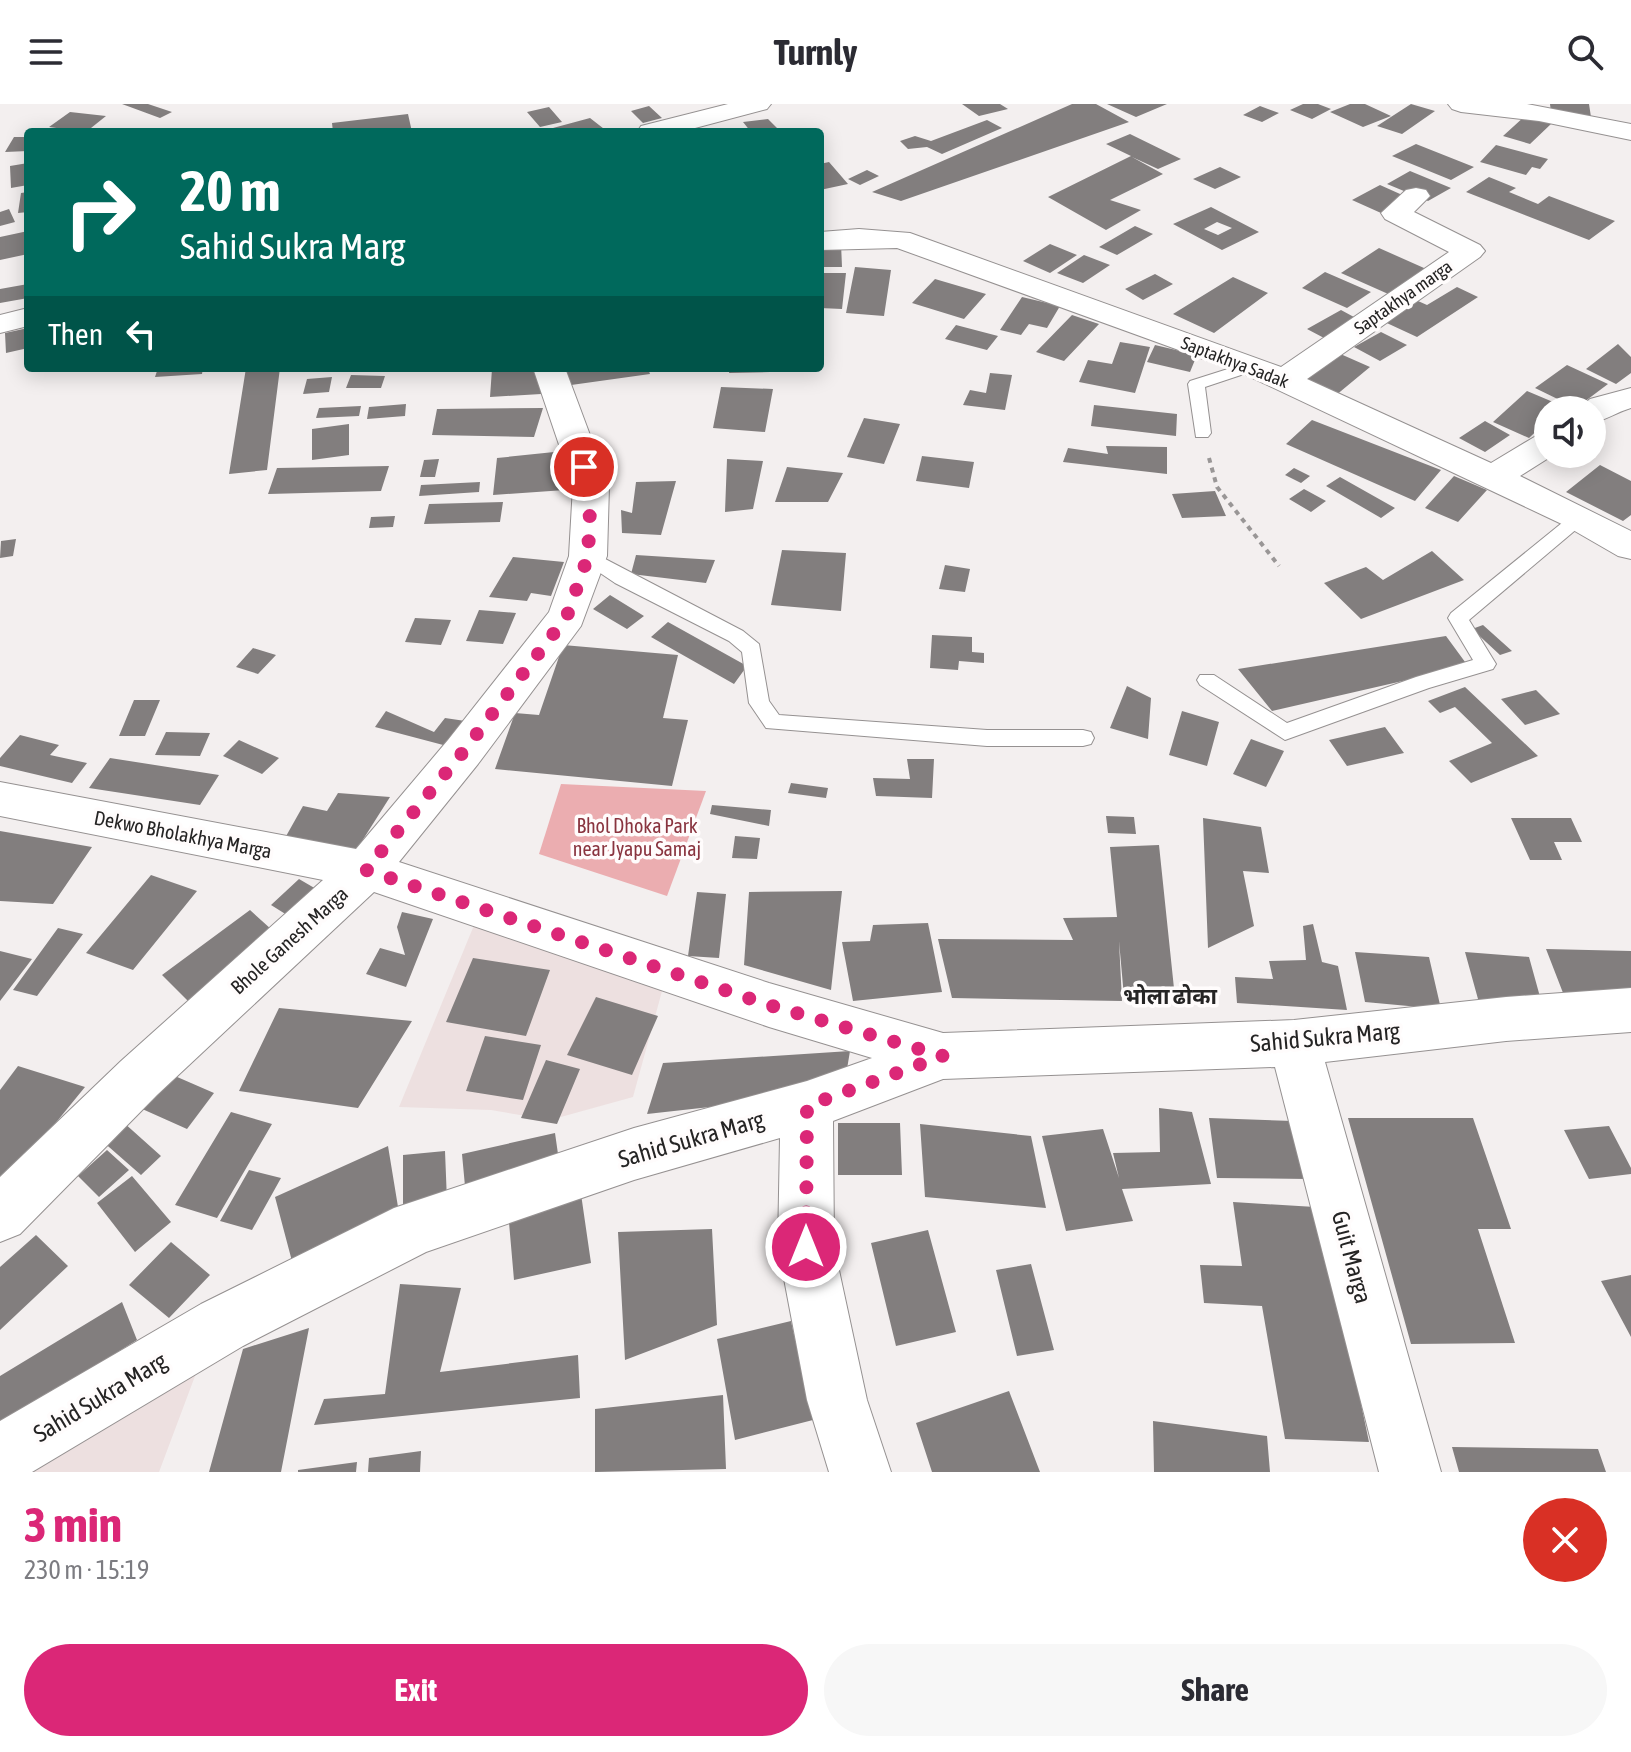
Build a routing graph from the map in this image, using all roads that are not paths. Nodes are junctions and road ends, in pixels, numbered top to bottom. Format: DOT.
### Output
graph roads {
  1 [pos="758,104"];
  2 [pos="1461,104"];
  3 [pos="1541,108"];
  4 [pos="713,109"];
  5 [pos="661,128"];
  6 [pos="1631,132"];
  7 [pos="1416,196"];
  8 [pos="824,241"];
  9 [pos="24,318"];
  10 [pos="0,324"];
  11 [pos="1253,366"];
  12 [pos="550,372"];
  13 [pos="1284,380"];
  14 [pos="1631,398"];
  15 [pos="1606,405"];
  16 [pos="1202,433"];
  17 [pos="1534,452"];
  18 [pos="1492,478"];
  19 [pos="1579,518"];
  20 [pos="1631,547"];
  21 [pos="588,556"];
  22 [pos="1207,680"];
  23 [pos="1083,738"];
  24 [pos="0,799"];
  25 [pos="366,870"];
  26 [pos="1631,1010"];
  27 [pos="1294,1043"];
  28 [pos="943,1056"];
  29 [pos="807,1106"];
  30 [pos="0,1215"];
  31 [pos="0,1456"];
  32 [pos="860,1472"];
  33 [pos="1410,1472"];
  1 -- 4 [label="street"];
  2 -- 3 [label="street"];
  3 -- 6 [label="street"];
  4 -- 5 [label="street"];
  7 -- 13 [label="street, Saptakhya marga"];
  8 -- 11 [label="street, Saptakhya Sadak"];
  9 -- 10 [label="street"];
  11 -- 13 [label="street, Saptakhya Sadak"];
  11 -- 16 [label="lane"];
  12 -- 21 [label="street, Bhole Ganesh Marga"];
  13 -- 18 [label="street, Saptakhya Sadak"];
  14 -- 15 [label="street"];
  17 -- 18 [label="street"];
  18 -- 19 [label="street, Saptakhya Sadak"];
  19 -- 20 [label="street, Saptakhya Sadak"];
  19 -- 22 [label="lane"];
  21 -- 23 [label="lane"];
  21 -- 25 [label="street, Bhole Ganesh Marga"];
  24 -- 25 [label="street, Dekwo Bholakhya Marga"];
  25 -- 28 [label="street, Dekwo Bholakhya Marga"];
  25 -- 30 [label="street, Bhole Ganesh Marga"];
  26 -- 27 [label="street, Sahid Sukra Marg"];
  27 -- 28 [label="street, Sahid Sukra Marg"];
  27 -- 33 [label="street, Guit Marga"];
  28 -- 29 [label="street, Sahid Sukra Marg"];
  29 -- 31 [label="street, Sahid Sukra Marg"];
  29 -- 32 [label="street"];
}
